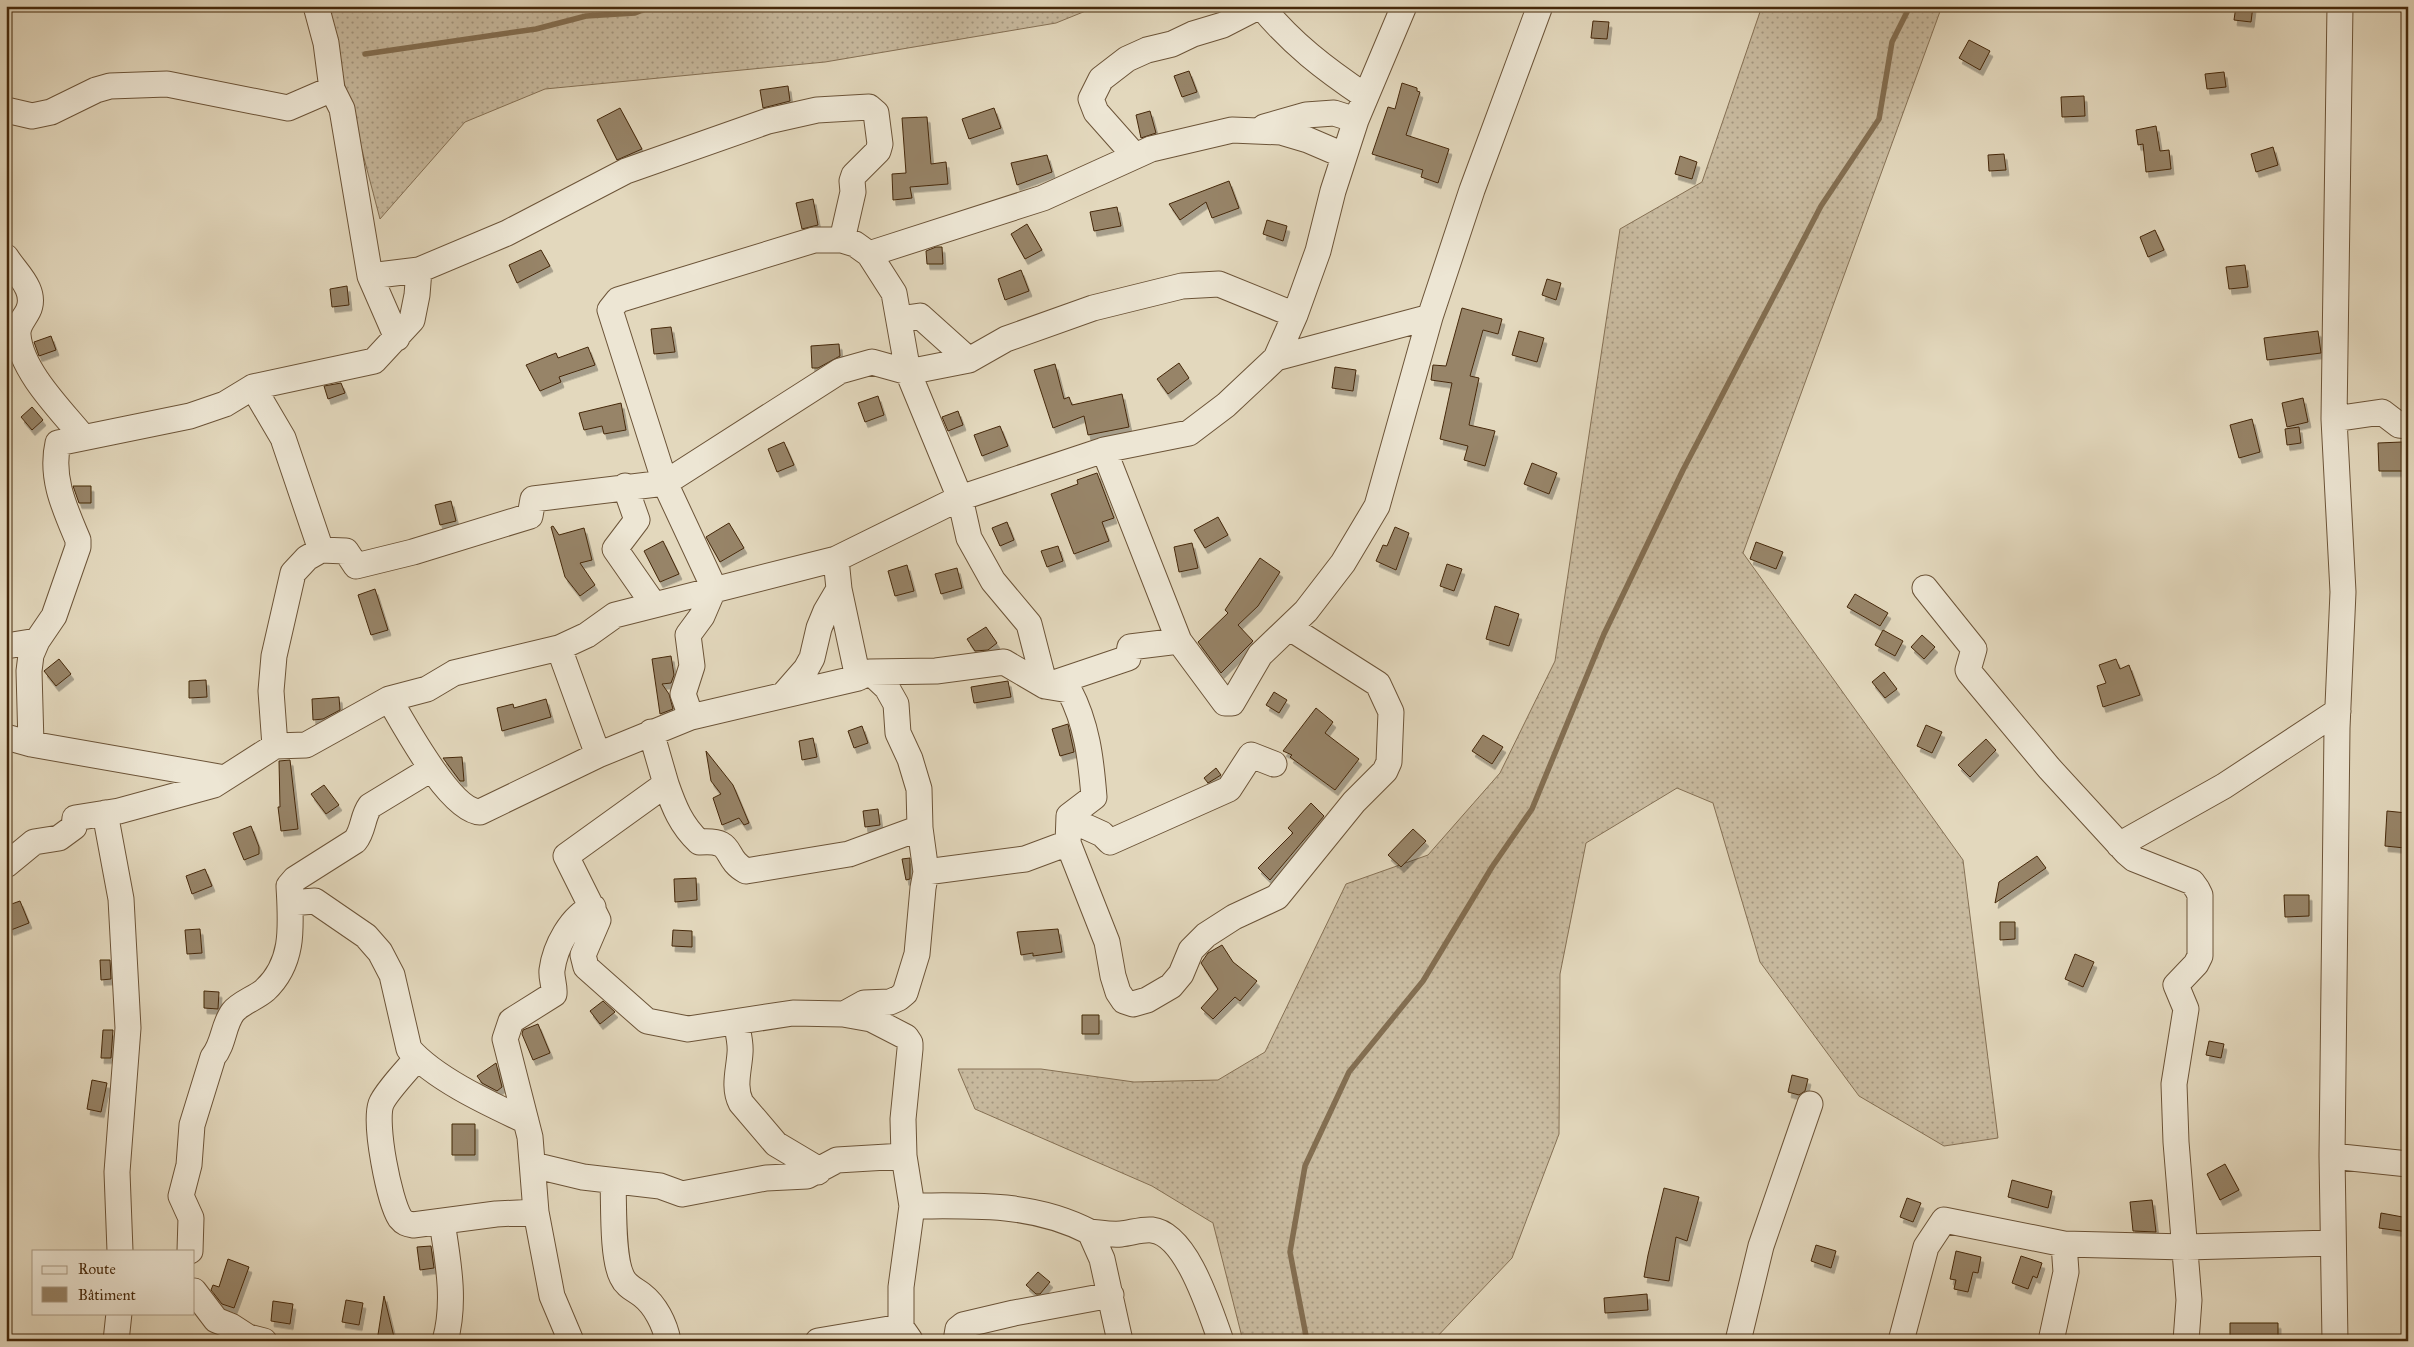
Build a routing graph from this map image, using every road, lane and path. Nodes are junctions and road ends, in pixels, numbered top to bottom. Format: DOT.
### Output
graph roads {
  1 [pos="316,6"];
  2 [pos="1260,6"];
  3 [pos="1404,6"];
  4 [pos="1540,6"];
  5 [pos="2340,6"];
  6 [pos="332,89"];
  7 [pos="1365,96"];
  8 [pos="6,110"];
  9 [pos="1356,120"];
  10 [pos="1253,130"];
  11 [pos="1135,156"];
  12 [pos="1343,156"];
  13 [pos="842,240"];
  14 [pos="869,254"];
  15 [pos="6,257"];
  16 [pos="419,270"];
  17 [pos="370,276"];
  18 [pos="1295,315"];
  19 [pos="1430,317"];
  20 [pos="910,318"];
  21 [pos="398,338"];
  22 [pos="1276,358"];
  23 [pos="969,360"];
  24 [pos="908,372"];
  25 [pos="253,387"];
  26 [pos="2334,419"];
  27 [pos="2408,426"];
  28 [pos="84,437"];
  29 [pos="1104,450"];
  30 [pos="665,483"];
  31 [pos="625,486"];
  32 [pos="960,498"];
  33 [pos="321,550"];
  34 [pos="836,559"];
  35 [pos="714,588"];
  36 [pos="839,588"];
  37 [pos="1925,588"];
  38 [pos="654,605"];
  39 [pos="1290,628"];
  40 [pos="37,641"];
  41 [pos="1179,641"];
  42 [pos="6,646"];
  43 [pos="559,648"];
  44 [pos="864,675"];
  45 [pos="1045,686"];
  46 [pos="786,693"];
  47 [pos="389,699"];
  48 [pos="2338,711"];
  49 [pos="691,717"];
  50 [pos="651,732"];
  51 [pos="6,737"];
  52 [pos="31,744"];
  53 [pos="275,746"];
  54 [pos="598,755"];
  55 [pos="1274,764"];
  56 [pos="431,769"];
  57 [pos="225,778"];
  58 [pos="666,784"];
  59 [pos="105,813"];
  60 [pos="920,828"];
  61 [pos="1068,831"];
  62 [pos="2119,845"];
  63 [pos="6,866"];
  64 [pos="926,872"];
  65 [pos="290,903"];
  66 [pos="593,907"];
  67 [pos="843,1014"];
  68 [pos="736,1022"];
  69 [pos="417,1058"];
  70 [pos="1810,1104"];
  71 [pos="526,1121"];
  72 [pos="904,1156"];
  73 [pos="2332,1156"];
  74 [pos="2408,1164"];
  75 [pos="533,1165"];
  76 [pos="818,1172"];
  77 [pos="613,1181"];
  78 [pos="912,1206"];
  79 [pos="536,1212"];
  80 [pos="442,1222"];
  81 [pos="1090,1232"];
  82 [pos="2332,1243"];
  83 [pos="2064,1244"];
  84 [pos="2186,1247"];
  85 [pos="120,1250"];
  86 [pos="190,1250"];
  87 [pos="195,1293"];
  88 [pos="1111,1295"];
  89 [pos="119,1314"];
  90 [pos="213,1331"];
  91 [pos="906,1334"];
  92 [pos="116,1341"];
  93 [pos="264,1341"];
  94 [pos="445,1341"];
  95 [pos="571,1341"];
  96 [pos="668,1341"];
  97 [pos="818,1341"];
  98 [pos="956,1341"];
  99 [pos="1120,1341"];
  100 [pos="1221,1341"];
  101 [pos="1738,1341"];
  102 [pos="1901,1341"];
  103 [pos="2051,1341"];
  104 [pos="2186,1341"];
  105 [pos="2335,1341"];
  1 -- 6 [label="street"];
  2 -- 7 [label="street"];
  2 -- 11 [label="street"];
  3 -- 7 [label="street"];
  4 -- 19 [label="street"];
  5 -- 26 [label="street"];
  6 -- 8 [label="street"];
  6 -- 17 [label="street"];
  7 -- 9 [label="street"];
  9 -- 10 [label="street"];
  9 -- 12 [label="street"];
  10 -- 11 [label="street"];
  10 -- 12 [label="street"];
  11 -- 14 [label="street"];
  12 -- 18 [label="street"];
  13 -- 14 [label="street"];
  13 -- 16 [label="street"];
  13 -- 30 [label="street"];
  14 -- 20 [label="street"];
  15 -- 28 [label="street"];
  16 -- 17 [label="street"];
  16 -- 21 [label="street"];
  17 -- 21 [label="street"];
  18 -- 22 [label="street"];
  18 -- 23 [label="street"];
  19 -- 22 [label="street"];
  19 -- 39 [label="street"];
  20 -- 23 [label="street"];
  20 -- 24 [label="street"];
  21 -- 25 [label="street"];
  22 -- 29 [label="street"];
  23 -- 24 [label="street"];
  24 -- 30 [label="street"];
  24 -- 32 [label="street"];
  25 -- 28 [label="street"];
  25 -- 33 [label="street"];
  26 -- 27 [label="street"];
  26 -- 48 [label="street"];
  28 -- 40 [label="street"];
  29 -- 32 [label="street"];
  29 -- 41 [label="street"];
  30 -- 31 [label="street"];
  30 -- 35 [label="street"];
  31 -- 33 [label="street"];
  31 -- 38 [label="street"];
  32 -- 34 [label="street"];
  32 -- 45 [label="street"];
  33 -- 53 [label="street"];
  34 -- 35 [label="street"];
  34 -- 36 [label="street"];
  35 -- 38 [label="street"];
  35 -- 49 [label="street"];
  36 -- 44 [label="street"];
  36 -- 46 [label="street"];
  37 -- 62 [label="street"];
  38 -- 43 [label="street"];
  39 -- 41 [label="street"];
  39 -- 61 [label="street"];
  40 -- 42 [label="street"];
  40 -- 52 [label="street"];
  41 -- 45 [label="street"];
  43 -- 47 [label="street"];
  43 -- 54 [label="street"];
  44 -- 45 [label="street"];
  44 -- 46 [label="street"];
  44 -- 60 [label="street"];
  45 -- 61 [label="street"];
  46 -- 49 [label="street"];
  47 -- 53 [label="street"];
  47 -- 56 [label="street"];
  48 -- 62 [label="street"];
  48 -- 73 [label="street"];
  49 -- 50 [label="street"];
  50 -- 54 [label="street"];
  50 -- 58 [label="street"];
  51 -- 52 [label="street"];
  52 -- 57 [label="street"];
  53 -- 57 [label="street"];
  54 -- 56 [label="street"];
  55 -- 61 [label="street"];
  56 -- 65 [label="street"];
  57 -- 59 [label="street"];
  58 -- 60 [label="street"];
  58 -- 66 [label="street"];
  59 -- 63 [label="street"];
  59 -- 85 [label="street"];
  60 -- 64 [label="street"];
  61 -- 64 [label="street"];
  62 -- 84 [label="street"];
  64 -- 67 [label="street"];
  65 -- 69 [label="street"];
  65 -- 86 [label="street"];
  66 -- 68 [label="street"];
  66 -- 71 [label="street"];
  67 -- 68 [label="street"];
  67 -- 72 [label="street"];
  68 -- 76 [label="street"];
  69 -- 71 [label="street"];
  69 -- 80 [label="street"];
  70 -- 101 [label="street"];
  71 -- 75 [label="street"];
  72 -- 76 [label="street"];
  72 -- 78 [label="street"];
  73 -- 74 [label="street"];
  73 -- 82 [label="street"];
  75 -- 77 [label="street"];
  75 -- 79 [label="street"];
  76 -- 77 [label="street"];
  77 -- 96 [label="street"];
  78 -- 81 [label="street"];
  78 -- 91 [label="street"];
  79 -- 80 [label="street"];
  79 -- 95 [label="street"];
  80 -- 94 [label="street"];
  81 -- 88 [label="street"];
  81 -- 100 [label="street"];
  82 -- 84 [label="street"];
  82 -- 105 [label="street"];
  83 -- 84 [label="street"];
  83 -- 102 [label="street"];
  83 -- 103 [label="street"];
  84 -- 104 [label="street"];
  87 -- 90 [label="street"];
  88 -- 98 [label="street"];
  88 -- 99 [label="street"];
  89 -- 92 [label="street"];
  90 -- 93 [label="street"];
  91 -- 97 [label="street"];
}
